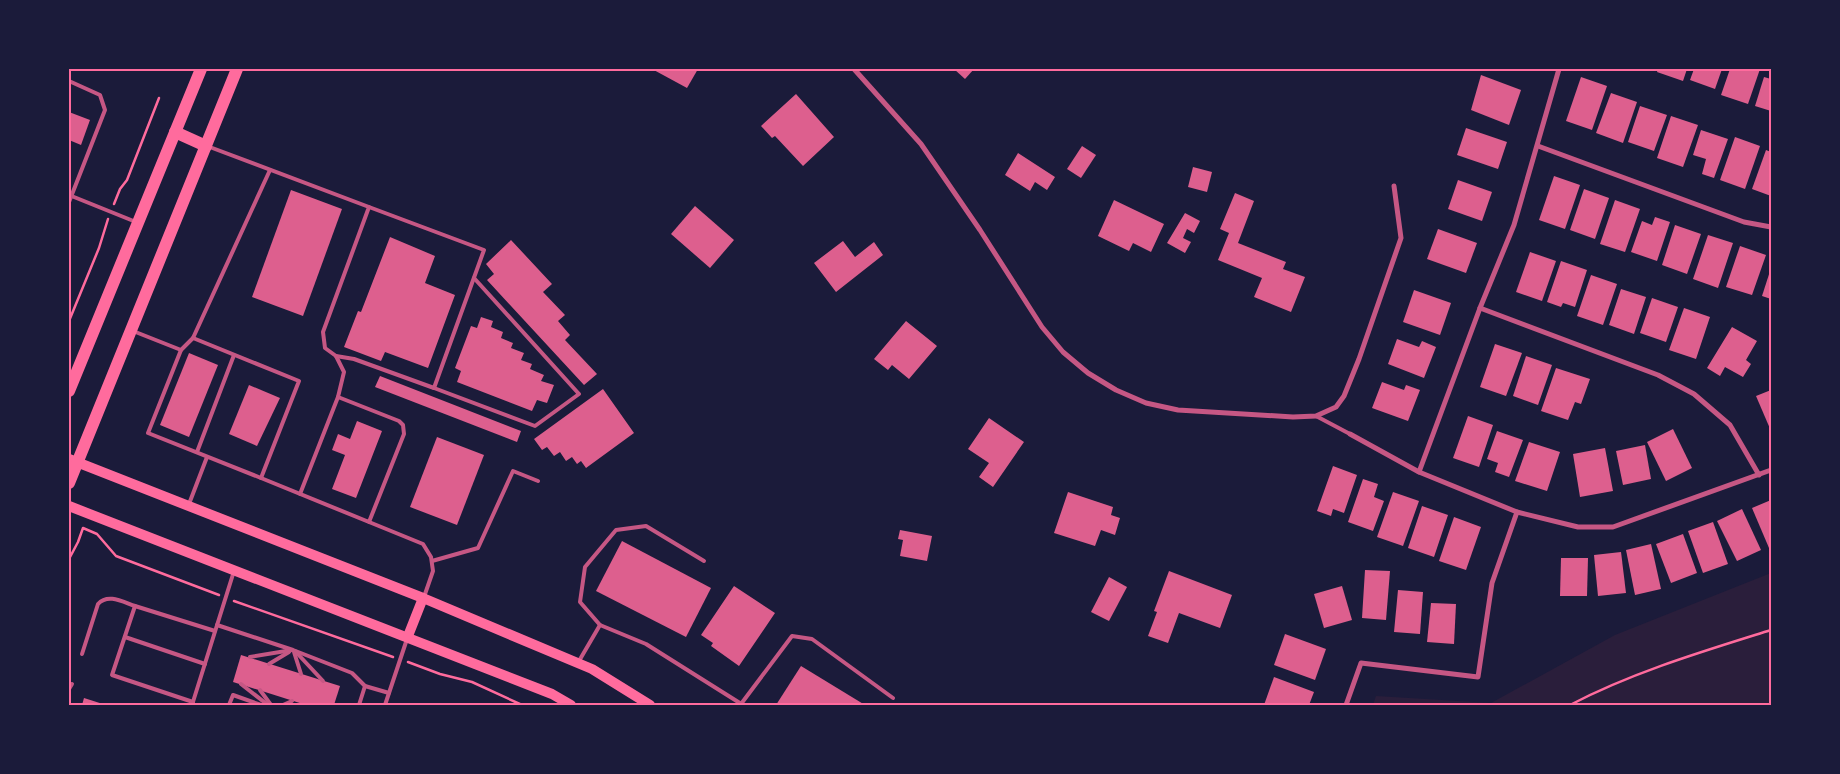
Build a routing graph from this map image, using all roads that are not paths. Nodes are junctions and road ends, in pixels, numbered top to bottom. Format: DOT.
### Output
graph roads {
  1 [pos="201,69"];
  2 [pos="237,69"];
  3 [pos="854,69"];
  4 [pos="1559,69"];
  5 [pos="69,81"];
  6 [pos="175,132"];
  7 [pos="206,146"];
  8 [pos="1538,146"];
  9 [pos="270,170"];
  10 [pos="1394,186"];
  11 [pos="70,195"];
  12 [pos="69,202"];
  13 [pos="369,207"];
  14 [pos="138,223"];
  15 [pos="1771,227"];
  16 [pos="474,278"];
  17 [pos="1480,308"];
  18 [pos="131,330"];
  19 [pos="194,338"];
  20 [pos="181,350"];
  21 [pos="234,355"];
  22 [pos="336,356"];
  23 [pos="72,380"];
  24 [pos="434,388"];
  25 [pos="69,391"];
  26 [pos="338,397"];
  27 [pos="1316,416"];
  28 [pos="1350,434"];
  29 [pos="197,452"];
  30 [pos="207,457"];
  31 [pos="73,461"];
  32 [pos="1771,470"];
  33 [pos="1418,472"];
  34 [pos="1759,475"];
  35 [pos="261,478"];
  36 [pos="538,481"];
  37 [pos="69,483"];
  38 [pos="300,494"];
  39 [pos="189,504"];
  40 [pos="69,506"];
  41 [pos="1517,512"];
  42 [pos="369,522"];
  43 [pos="432,561"];
  44 [pos="704,561"];
  45 [pos="234,570"];
  46 [pos="424,598"];
  47 [pos="135,606"];
  48 [pos="217,624"];
  49 [pos="600,625"];
  50 [pos="215,631"];
  51 [pos="408,636"];
  52 [pos="125,637"];
  53 [pos="293,650"];
  54 [pos="82,654"];
  55 [pos="250,657"];
  56 [pos="578,663"];
  57 [pos="205,664"];
  58 [pos="269,664"];
  59 [pos="301,674"];
  60 [pos="322,681"];
  61 [pos="72,684"];
  62 [pos="241,684"];
  63 [pos="365,686"];
  64 [pos="69,689"];
  65 [pos="260,690"];
  66 [pos="389,693"];
  67 [pos="892,698"];
  68 [pos="292,701"];
  69 [pos="192,704"];
  70 [pos="230,705"];
  71 [pos="262,705"];
  72 [pos="270,705"];
  73 [pos="282,705"];
  74 [pos="359,705"];
  75 [pos="384,705"];
  76 [pos="571,705"];
  77 [pos="650,705"];
  78 [pos="742,705"];
  79 [pos="1346,705"];
  1 -- 6 [label="highway"];
  2 -- 7 [label="highway"];
  3 -- 27 [label="street"];
  4 -- 8 [label="street"];
  5 -- 11 [label="lane"];
  6 -- 7 [label="highway"];
  6 -- 14 [label="highway"];
  7 -- 9 [label="lane"];
  7 -- 18 [label="highway"];
  8 -- 15 [label="street"];
  8 -- 17 [label="street"];
  9 -- 13 [label="lane"];
  9 -- 19 [label="lane"];
  10 -- 27 [label="street"];
  11 -- 12 [label="lane"];
  11 -- 14 [label="lane"];
  13 -- 16 [label="lane"];
  13 -- 22 [label="lane"];
  14 -- 23 [label="highway"];
  16 -- 24 [label="lane"];
  16 -- 24 [label="lane"];
  17 -- 33 [label="street"];
  17 -- 34 [label="street"];
  18 -- 20 [label="lane"];
  18 -- 31 [label="highway"];
  19 -- 20 [label="lane"];
  19 -- 21 [label="lane"];
  20 -- 29 [label="lane"];
  21 -- 29 [label="lane"];
  21 -- 35 [label="lane"];
  22 -- 24 [label="lane"];
  22 -- 26 [label="lane"];
  23 -- 25 [label="highway"];
  26 -- 38 [label="lane"];
  26 -- 42 [label="lane"];
  27 -- 28 [label="lane"];
  28 -- 33 [label="street"];
  29 -- 30 [label="lane"];
  30 -- 35 [label="lane"];
  30 -- 39 [label="lane"];
  31 -- 37 [label="highway"];
  31 -- 39 [label="main road"];
  32 -- 34 [label="street"];
  33 -- 41 [label="street"];
  34 -- 41 [label="street"];
  35 -- 38 [label="lane"];
  36 -- 43 [label="lane"];
  38 -- 42 [label="lane"];
  39 -- 46 [label="main road"];
  40 -- 45 [label="main road"];
  41 -- 79 [label="street"];
  42 -- 43 [label="lane"];
  43 -- 46 [label="lane"];
  44 -- 49 [label="lane"];
  45 -- 48 [label="lane"];
  45 -- 51 [label="main road"];
  46 -- 51 [label="main road"];
  46 -- 56 [label="main road"];
  47 -- 50 [label="lane"];
  47 -- 52 [label="lane"];
  47 -- 54 [label="lane"];
  48 -- 50 [label="lane"];
  48 -- 53 [label="lane"];
  49 -- 56 [label="lane"];
  49 -- 78 [label="lane"];
  50 -- 57 [label="lane"];
  51 -- 66 [label="lane"];
  51 -- 76 [label="main road"];
  52 -- 57 [label="lane"];
  52 -- 69 [label="lane"];
  53 -- 55 [label="lane"];
  53 -- 58 [label="lane"];
  53 -- 59 [label="lane"];
  53 -- 60 [label="lane"];
  53 -- 63 [label="lane"];
  56 -- 77 [label="main road"];
  57 -- 69 [label="lane"];
  61 -- 64 [label="lane"];
  62 -- 72 [label="lane"];
  63 -- 66 [label="lane"];
  63 -- 74 [label="lane"];
  65 -- 72 [label="lane"];
  66 -- 75 [label="lane"];
  67 -- 78 [label="lane"];
  68 -- 73 [label="lane"];
  70 -- 71 [label="lane"];
}
